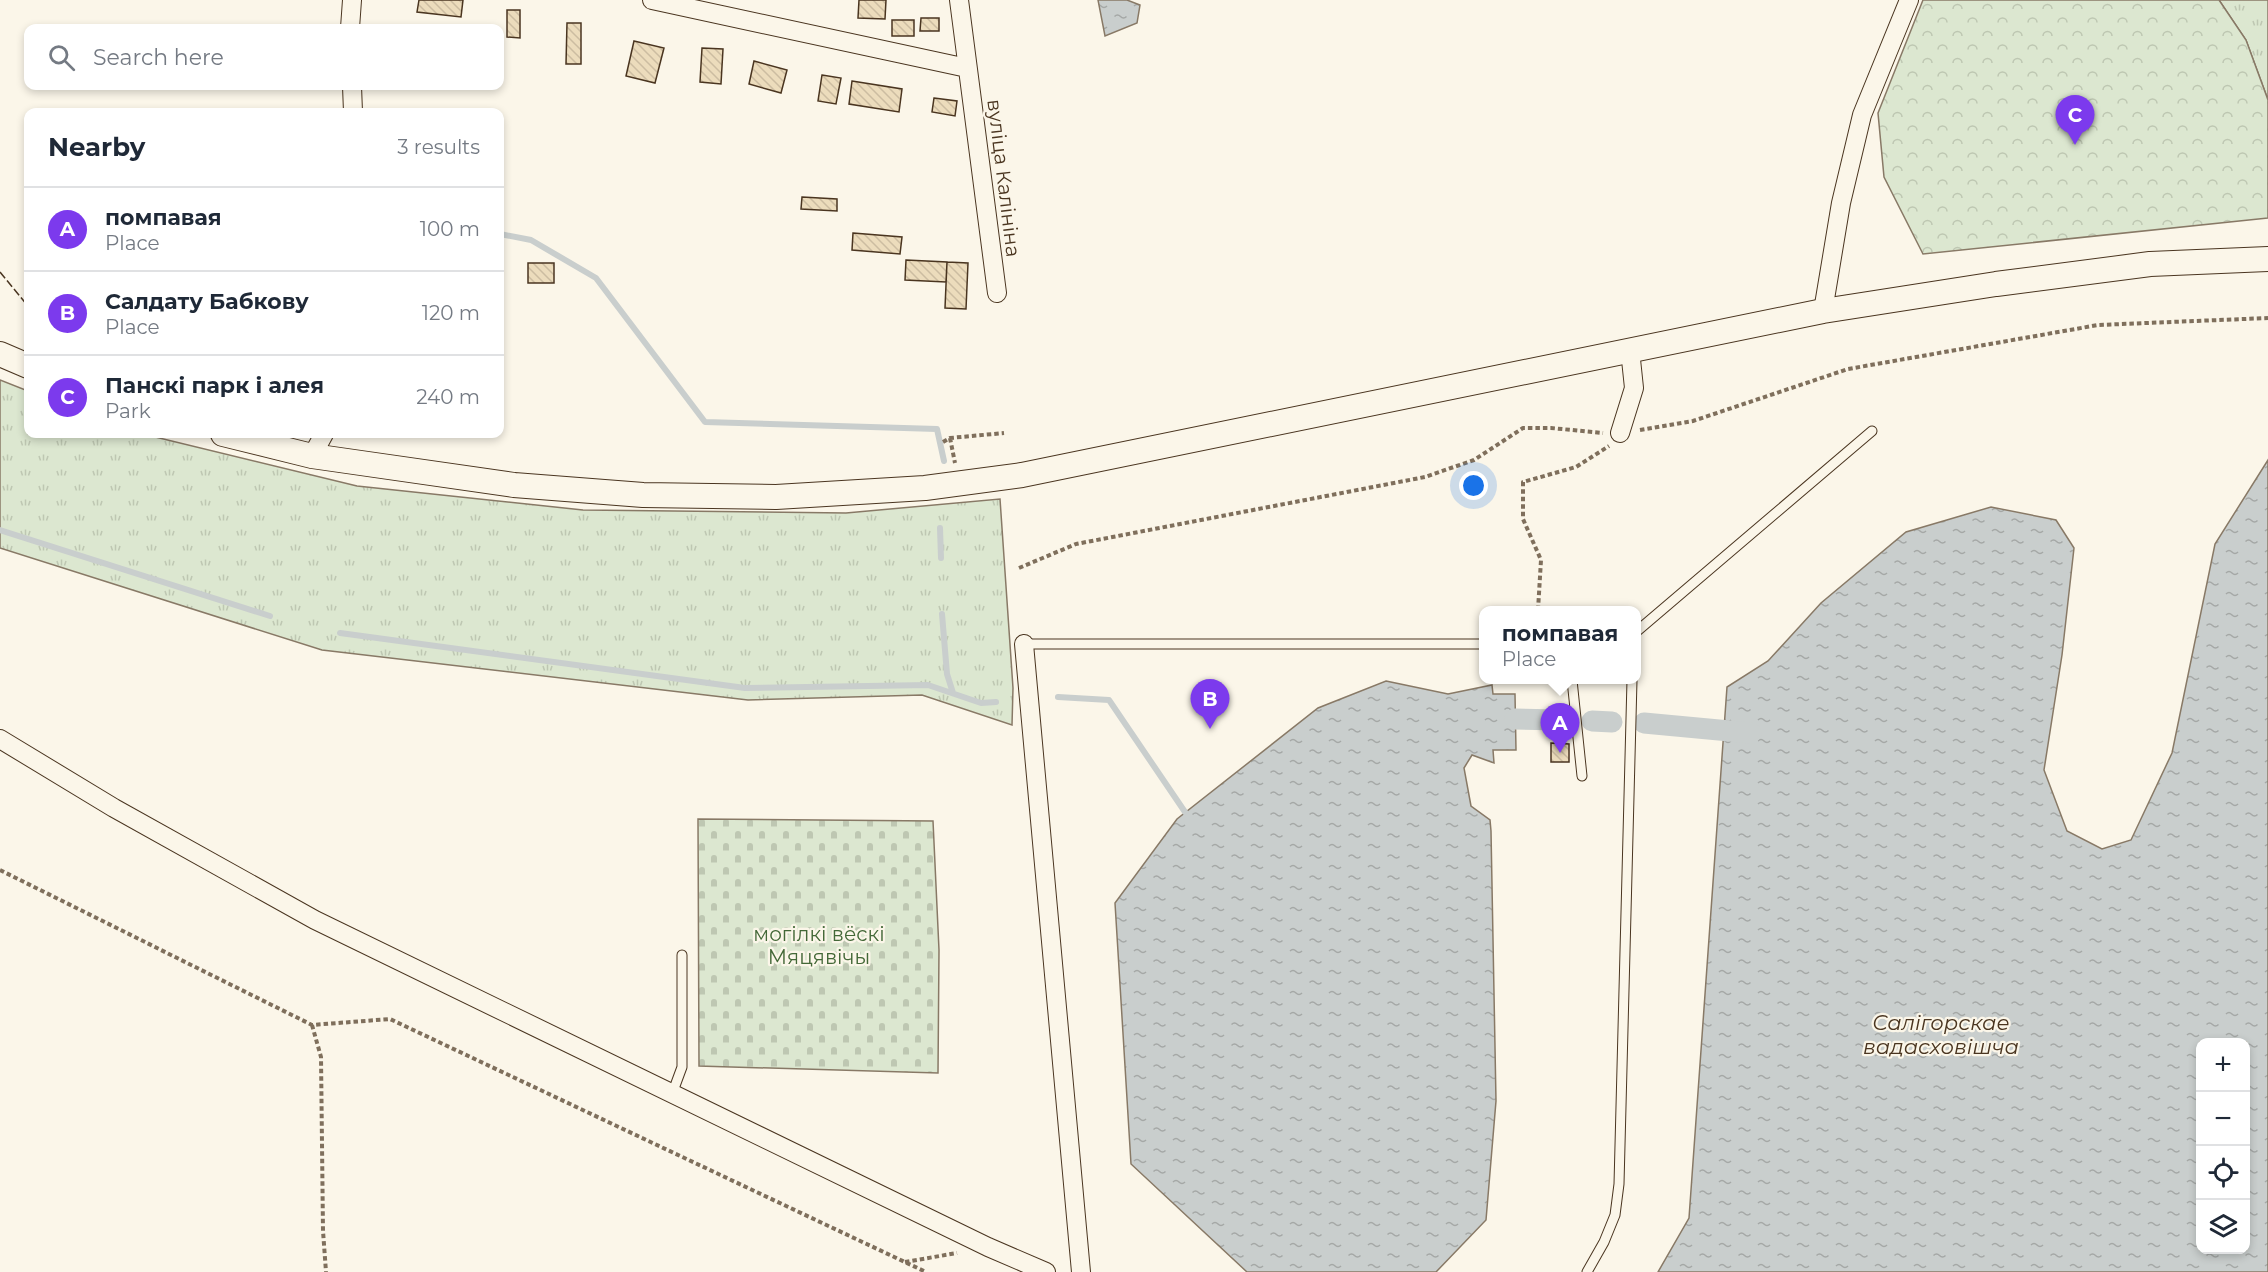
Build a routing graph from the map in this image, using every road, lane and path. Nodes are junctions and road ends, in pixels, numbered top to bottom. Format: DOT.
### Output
graph roads {
  1 [pos="352,0"];
  2 [pos="652,0"];
  3 [pos="958,0"];
  4 [pos="1909,0"];
  5 [pos="350,24"];
  6 [pos="967,68"];
  7 [pos="352,90"];
  8 [pos="353,108"];
  9 [pos="2268,259"];
  10 [pos="997,293"];
  11 [pos="1823,311"];
  12 [pos="2268,318"];
  13 [pos="1630,350"];
  14 [pos="0,354"];
  15 [pos="24,364"];
  16 [pos="1872,431"];
  17 [pos="1004,433"];
  18 [pos="1620,433"];
  19 [pos="239,438"];
  20 [pos="322,438"];
  21 [pos="950,438"];
  22 [pos="944,442"];
  23 [pos="954,455"];
  24 [pos="312,456"];
  25 [pos="1019,568"];
  26 [pos="1538,606"];
  27 [pos="1641,628"];
  28 [pos="1024,644"];
  29 [pos="1479,644"];
  30 [pos="1572,684"];
  31 [pos="1632,684"];
  32 [pos="0,739"];
  33 [pos="1582,776"];
  34 [pos="0,870"];
  35 [pos="682,955"];
  36 [pos="312,1025"];
  37 [pos="672,1094"];
  38 [pos="988,1247"];
  39 [pos="904,1262"];
  40 [pos="326,1272"];
  41 [pos="926,1272"];
  42 [pos="1046,1272"];
  43 [pos="1081,1272"];
  44 [pos="1587,1272"];
  1 -- 5 [label="street"];
  2 -- 6 [label="street"];
  3 -- 6 [label="street, вуліца Калініна"];
  4 -- 11 [label="street"];
  6 -- 10 [label="street, вуліца Калініна"];
  7 -- 8 [label="street"];
  9 -- 11 [label="main road"];
  11 -- 13 [label="main road"];
  12 -- 18 [label="path"];
  13 -- 18 [label="street"];
  13 -- 24 [label="main road"];
  14 -- 15 [label="main road"];
  16 -- 27 [label="lane"];
  17 -- 21 [label="path"];
  18 -- 25 [label="path"];
  18 -- 26 [label="path"];
  19 -- 24 [label="main road"];
  20 -- 24 [label="street"];
  21 -- 22 [label="path"];
  21 -- 23 [label="path"];
  28 -- 29 [label="lane"];
  28 -- 43 [label="street"];
  30 -- 33 [label="lane"];
  31 -- 44 [label="lane"];
  32 -- 37 [label="street"];
  34 -- 36 [label="path"];
  35 -- 37 [label="lane"];
  36 -- 39 [label="path"];
  36 -- 40 [label="path"];
  37 -- 38 [label="street"];
  38 -- 39 [label="path"];
  38 -- 42 [label="street"];
  39 -- 41 [label="path"];
}
